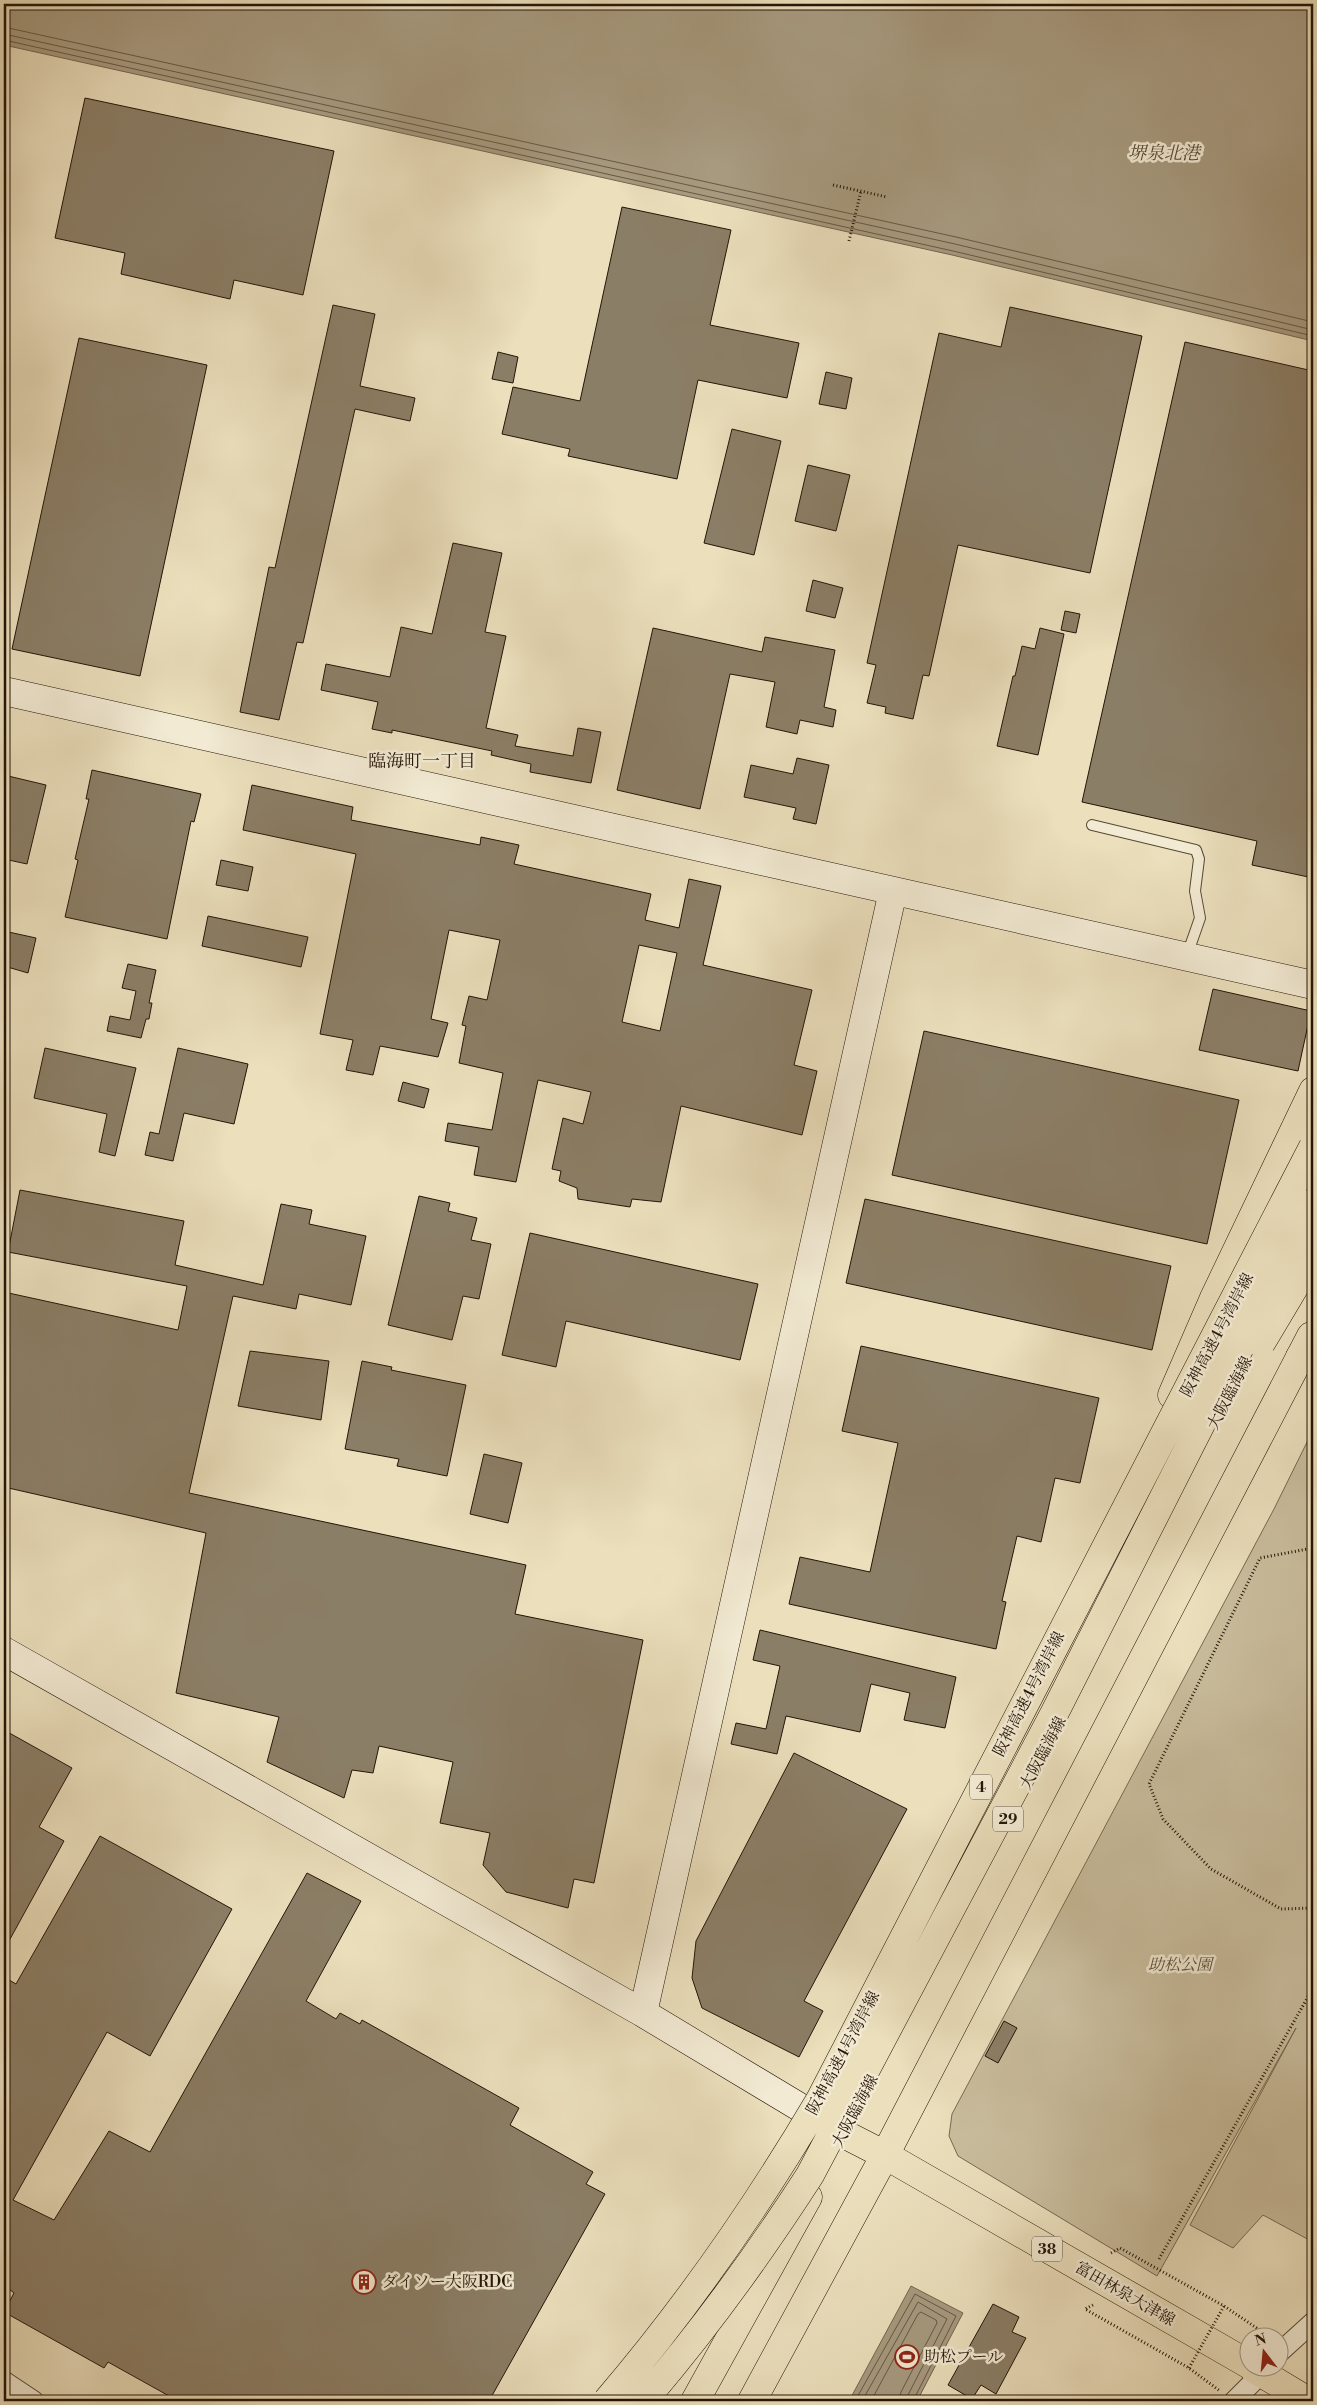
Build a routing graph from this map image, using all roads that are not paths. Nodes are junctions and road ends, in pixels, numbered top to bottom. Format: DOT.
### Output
graph roads {
  1 [pos="4,691"];
  2 [pos="1092,825"];
  3 [pos="893,891"];
  4 [pos="1187,955"];
  5 [pos="1313,985"];
  6 [pos="1313,1091"];
  7 [pos="1313,1110"];
  8 [pos="1313,1147"];
  9 [pos="1313,1203"];
  10 [pos="1313,1232"];
  11 [pos="1313,1256"];
  12 [pos="1313,1332"];
  13 [pos="1307,1351"];
  14 [pos="1161,1527"];
  15 [pos="1107,1546"];
  16 [pos="4,1651"];
  17 [pos="1054,1714"];
  18 [pos="643,2013"];
  19 [pos="844,2134"];
  20 [pos="885,2155"];
  21 [pos="1313,2322"];
  22 [pos="1290,2343"];
  23 [pos="1240,2358"];
  24 [pos="1247,2378"];
  25 [pos="1273,2378"];
  26 [pos="4,2381"];
  27 [pos="1227,2396"];
  28 [pos="1304,2399"];
  29 [pos="34,2401"];
  30 [pos="607,2401"];
  31 [pos="643,2401"];
  32 [pos="695,2401"];
  33 [pos="752,2401"];
  1 -- 3 [label="street"];
  2 -- 4 [label="lane"];
  3 -- 4 [label="street"];
  3 -- 18 [label="street"];
  4 -- 5 [label="street"];
  6 -- 15 [label="main road, bridge"];
  7 -- 14 [label="main road"];
  8 -- 15 [label="main road, 阪神高速4号湾岸線 / 4, bridge"];
  9 -- 17 [label="main road, 阪神高速4号湾岸線 / 4, bridge"];
  10 -- 14 [label="main road, 大阪臨海線 / 29"];
  11 -- 17 [label="main road, bridge"];
  12 -- 13 [label="main road"];
  13 -- 20 [label="main road"];
  14 -- 19 [label="main road, 大阪臨海線 / 29"];
  15 -- 30 [label="main road, 阪神高速4号湾岸線 / 4, bridge"];
  16 -- 18 [label="street"];
  17 -- 31 [label="main road, 阪神高速4号湾岸線 / 4, bridge"];
  18 -- 19 [label="street"];
  19 -- 20 [label="main road, 富田林泉大津線 / 38"];
  19 -- 32 [label="main road, 大阪臨海線 / 29"];
  20 -- 23 [label="main road, 富田林泉大津線 / 38"];
  20 -- 33 [label="main road"];
  21 -- 22 [label="street"];
  24 -- 27 [label="street"];
  25 -- 28 [label="main road, 富田林泉大津線 / 38"];
  26 -- 29 [label="street"];
}
